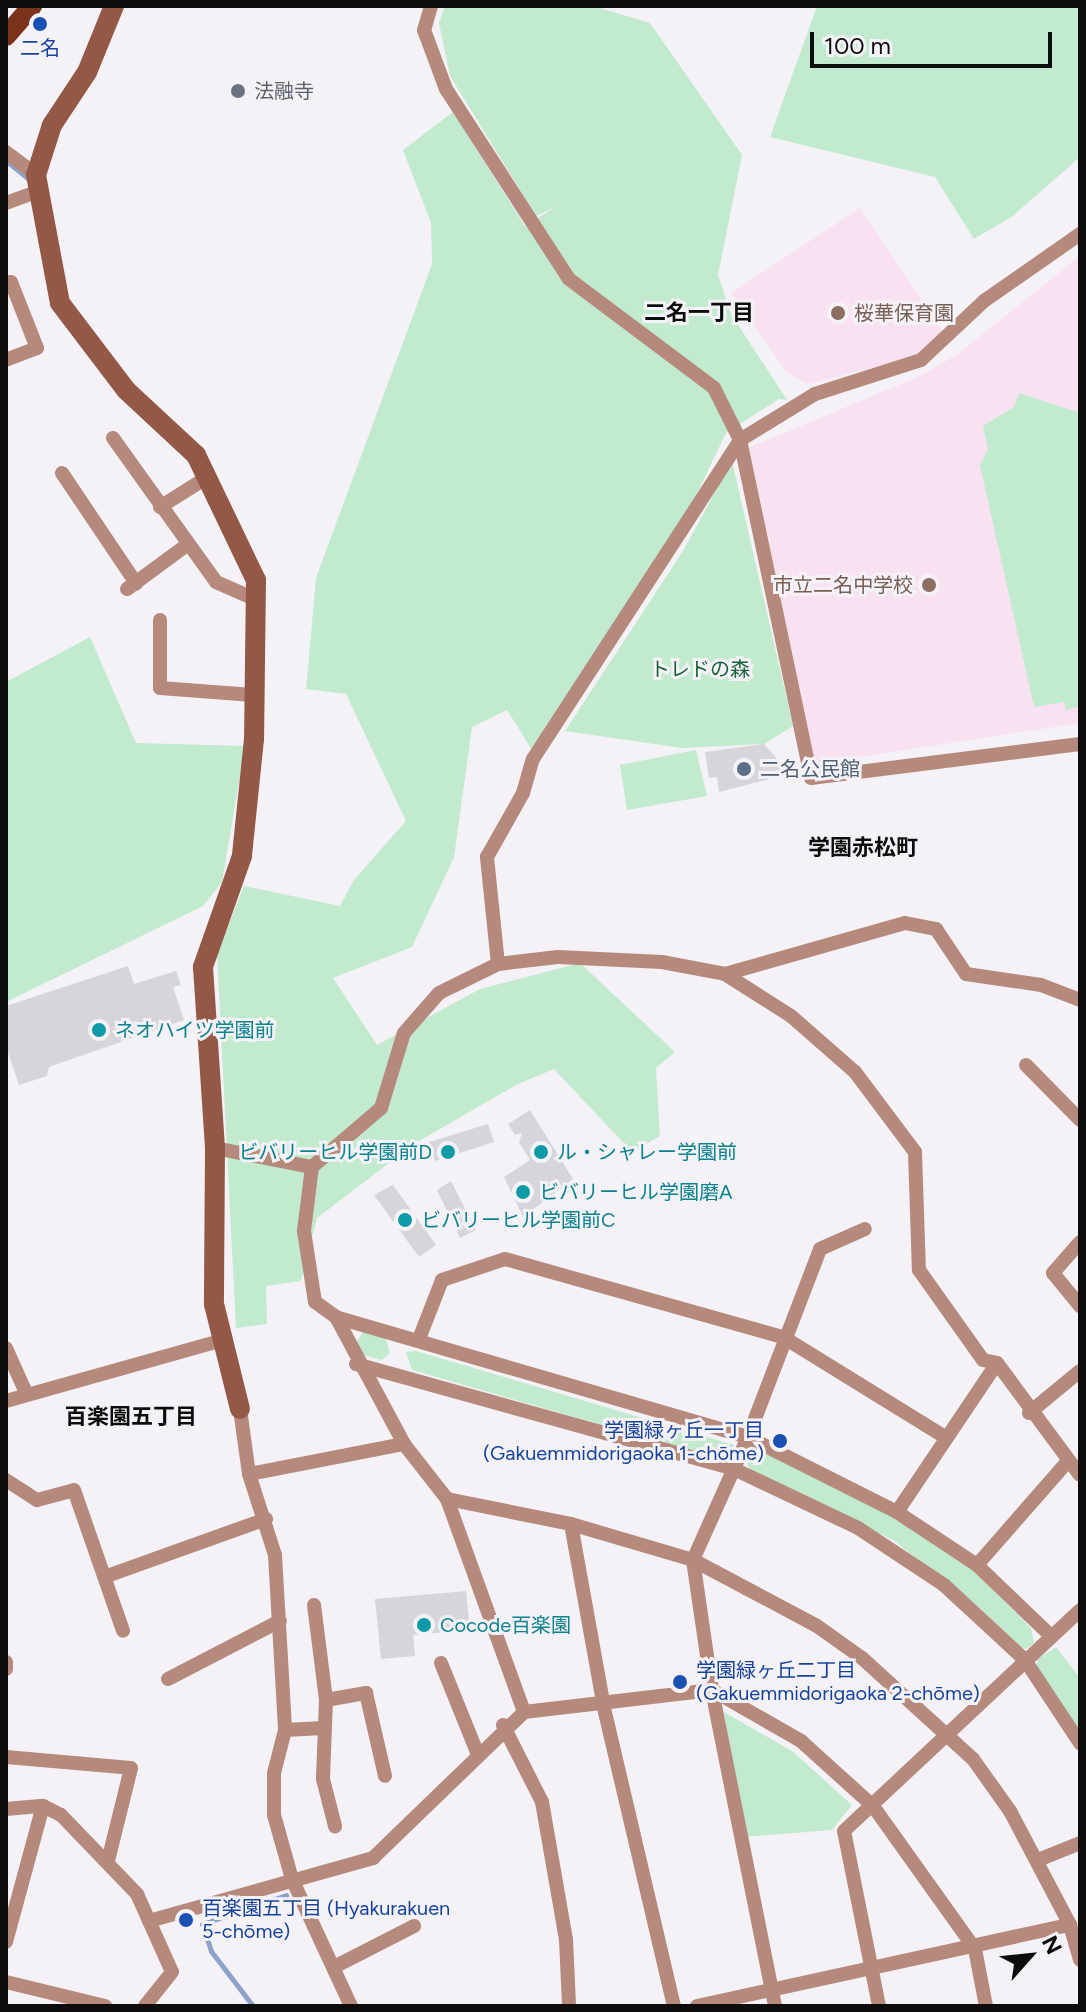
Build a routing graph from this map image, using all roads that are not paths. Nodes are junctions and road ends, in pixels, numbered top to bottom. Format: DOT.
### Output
graph roads {
  1 [pos="32,6"];
  2 [pos="114,6"];
  3 [pos="431,6"];
  4 [pos="6,36"];
  5 [pos="6,152"];
  6 [pos="38,183"];
  7 [pos="6,203"];
  8 [pos="1080,234"];
  9 [pos="6,284"];
  10 [pos="6,360"];
  11 [pos="113,438"];
  12 [pos="740,440"];
  13 [pos="62,473"];
  14 [pos="206,478"];
  15 [pos="160,507"];
  16 [pos="187,545"];
  17 [pos="255,599"];
  18 [pos="160,620"];
  19 [pos="253,695"];
  20 [pos="1080,744"];
  21 [pos="498,964"];
  22 [pos="725,974"];
  23 [pos="1080,1000"];
  24 [pos="1026,1065"];
  25 [pos="1080,1120"];
  26 [pos="215,1148"];
  27 [pos="312,1167"];
  28 [pos="865,1229"];
  29 [pos="1080,1242"];
  30 [pos="1080,1306"];
  31 [pos="336,1317"];
  32 [pos="783,1337"];
  33 [pos="419,1339"];
  34 [pos="223,1340"];
  35 [pos="6,1348"];
  36 [pos="997,1363"];
  37 [pos="356,1364"];
  38 [pos="1080,1371"];
  39 [pos="27,1395"];
  40 [pos="6,1401"];
  41 [pos="240,1409"];
  42 [pos="1029,1413"];
  43 [pos="943,1436"];
  44 [pos="748,1437"];
  45 [pos="404,1444"];
  46 [pos="1068,1461"];
  47 [pos="734,1469"];
  48 [pos="249,1474"];
  49 [pos="1080,1475"];
  50 [pos="6,1480"];
  51 [pos="447,1499"];
  52 [pos="897,1512"];
  53 [pos="266,1519"];
  54 [pos="571,1524"];
  55 [pos="693,1560"];
  56 [pos="977,1565"];
  57 [pos="107,1576"];
  58 [pos="314,1605"];
  59 [pos="1080,1610"];
  60 [pos="280,1621"];
  61 [pos="123,1631"];
  62 [pos="1051,1636"];
  63 [pos="1025,1660"];
  64 [pos="6,1662"];
  65 [pos="441,1663"];
  66 [pos="6,1669"];
  67 [pos="168,1679"];
  68 [pos="712,1690"];
  69 [pos="326,1700"];
  70 [pos="604,1708"];
  71 [pos="524,1712"];
  72 [pos="503,1725"];
  73 [pos="323,1728"];
  74 [pos="285,1730"];
  75 [pos="948,1736"];
  76 [pos="1080,1743"];
  77 [pos="477,1752"];
  78 [pos="6,1757"];
  79 [pos="385,1776"];
  80 [pos="43,1806"];
  81 [pos="873,1806"];
  82 [pos="6,1809"];
  83 [pos="335,1826"];
  84 [pos="1080,1843"];
  85 [pos="1038,1860"];
  86 [pos="108,1861"];
  87 [pos="292,1879"];
  88 [pos="149,1921"];
  89 [pos="1070,1925"];
  90 [pos="414,1926"];
  91 [pos="6,1942"];
  92 [pos="975,1949"];
  93 [pos="1080,1960"];
  94 [pos="334,1967"];
  95 [pos="872,1971"];
  96 [pos="6,1982"];
  97 [pos="775,1999"];
  98 [pos="105,2006"];
  99 [pos="145,2006"];
  100 [pos="351,2006"];
  101 [pos="569,2006"];
  102 [pos="674,2006"];
  103 [pos="697,2006"];
  104 [pos="879,2006"];
  105 [pos="986,2006"];
  1 -- 4 [label="main road"];
  2 -- 6 [label="street"];
  3 -- 12 [label="street"];
  5 -- 6 [label="street"];
  6 -- 7 [label="street"];
  6 -- 14 [label="street"];
  8 -- 12 [label="street"];
  9 -- 10 [label="street"];
  11 -- 15 [label="street"];
  12 -- 20 [label="street"];
  12 -- 21 [label="street"];
  13 -- 16 [label="street"];
  14 -- 15 [label="street"];
  14 -- 17 [label="street"];
  15 -- 16 [label="street"];
  16 -- 17 [label="street"];
  17 -- 19 [label="street"];
  18 -- 19 [label="street"];
  19 -- 26 [label="street"];
  21 -- 22 [label="street"];
  21 -- 27 [label="street"];
  22 -- 23 [label="street"];
  22 -- 36 [label="street"];
  24 -- 25 [label="street"];
  26 -- 27 [label="street"];
  26 -- 34 [label="street"];
  27 -- 31 [label="street"];
  28 -- 32 [label="street"];
  29 -- 30 [label="street"];
  31 -- 33 [label="street"];
  31 -- 37 [label="street"];
  32 -- 33 [label="street"];
  32 -- 43 [label="street"];
  32 -- 44 [label="street"];
  33 -- 44 [label="street"];
  34 -- 39 [label="street"];
  34 -- 41 [label="street"];
  35 -- 39 [label="street"];
  36 -- 42 [label="street"];
  36 -- 43 [label="street"];
  37 -- 45 [label="street"];
  37 -- 47 [label="street"];
  38 -- 42 [label="street"];
  39 -- 40 [label="street"];
  41 -- 48 [label="street"];
  42 -- 46 [label="street"];
  43 -- 52 [label="street"];
  44 -- 47 [label="street"];
  44 -- 52 [label="street"];
  45 -- 48 [label="street"];
  45 -- 51 [label="street"];
  46 -- 49 [label="street"];
  46 -- 56 [label="street"];
  47 -- 55 [label="street"];
  47 -- 63 [label="street"];
  48 -- 53 [label="street"];
  50 -- 57 [label="street"];
  51 -- 54 [label="street"];
  51 -- 71 [label="street"];
  52 -- 56 [label="street"];
  53 -- 57 [label="street"];
  53 -- 60 [label="street"];
  54 -- 55 [label="street"];
  54 -- 70 [label="street"];
  55 -- 68 [label="street"];
  55 -- 75 [label="street"];
  56 -- 62 [label="street"];
  57 -- 61 [label="street"];
  58 -- 69 [label="street"];
  59 -- 62 [label="street"];
  60 -- 67 [label="street"];
  60 -- 74 [label="street"];
  62 -- 63 [label="street"];
  63 -- 75 [label="street"];
  63 -- 76 [label="street"];
  64 -- 66 [label="street"];
  65 -- 77 [label="street"];
  68 -- 70 [label="street"];
  68 -- 81 [label="street"];
  68 -- 97 [label="street"];
  69 -- 73 [label="street"];
  69 -- 79 [label="street"];
  70 -- 71 [label="street"];
  70 -- 102 [label="street"];
  71 -- 72 [label="street"];
  72 -- 77 [label="street"];
  72 -- 101 [label="street"];
  73 -- 74 [label="street"];
  73 -- 83 [label="street"];
  74 -- 87 [label="street"];
  75 -- 81 [label="street"];
  75 -- 85 [label="street"];
  77 -- 87 [label="street"];
  78 -- 86 [label="street"];
  80 -- 82 [label="street"];
  80 -- 86 [label="street"];
  80 -- 91 [label="street"];
  81 -- 92 [label="street"];
  81 -- 95 [label="street"];
  84 -- 85 [label="street"];
  85 -- 89 [label="street"];
  86 -- 88 [label="street"];
  87 -- 88 [label="street"];
  87 -- 94 [label="street"];
  88 -- 99 [label="street"];
  89 -- 92 [label="street"];
  89 -- 93 [label="street"];
  90 -- 94 [label="street"];
  92 -- 95 [label="street"];
  92 -- 105 [label="street"];
  94 -- 100 [label="street"];
  95 -- 97 [label="street"];
  95 -- 104 [label="street"];
  96 -- 98 [label="street"];
  97 -- 103 [label="street"];
}
